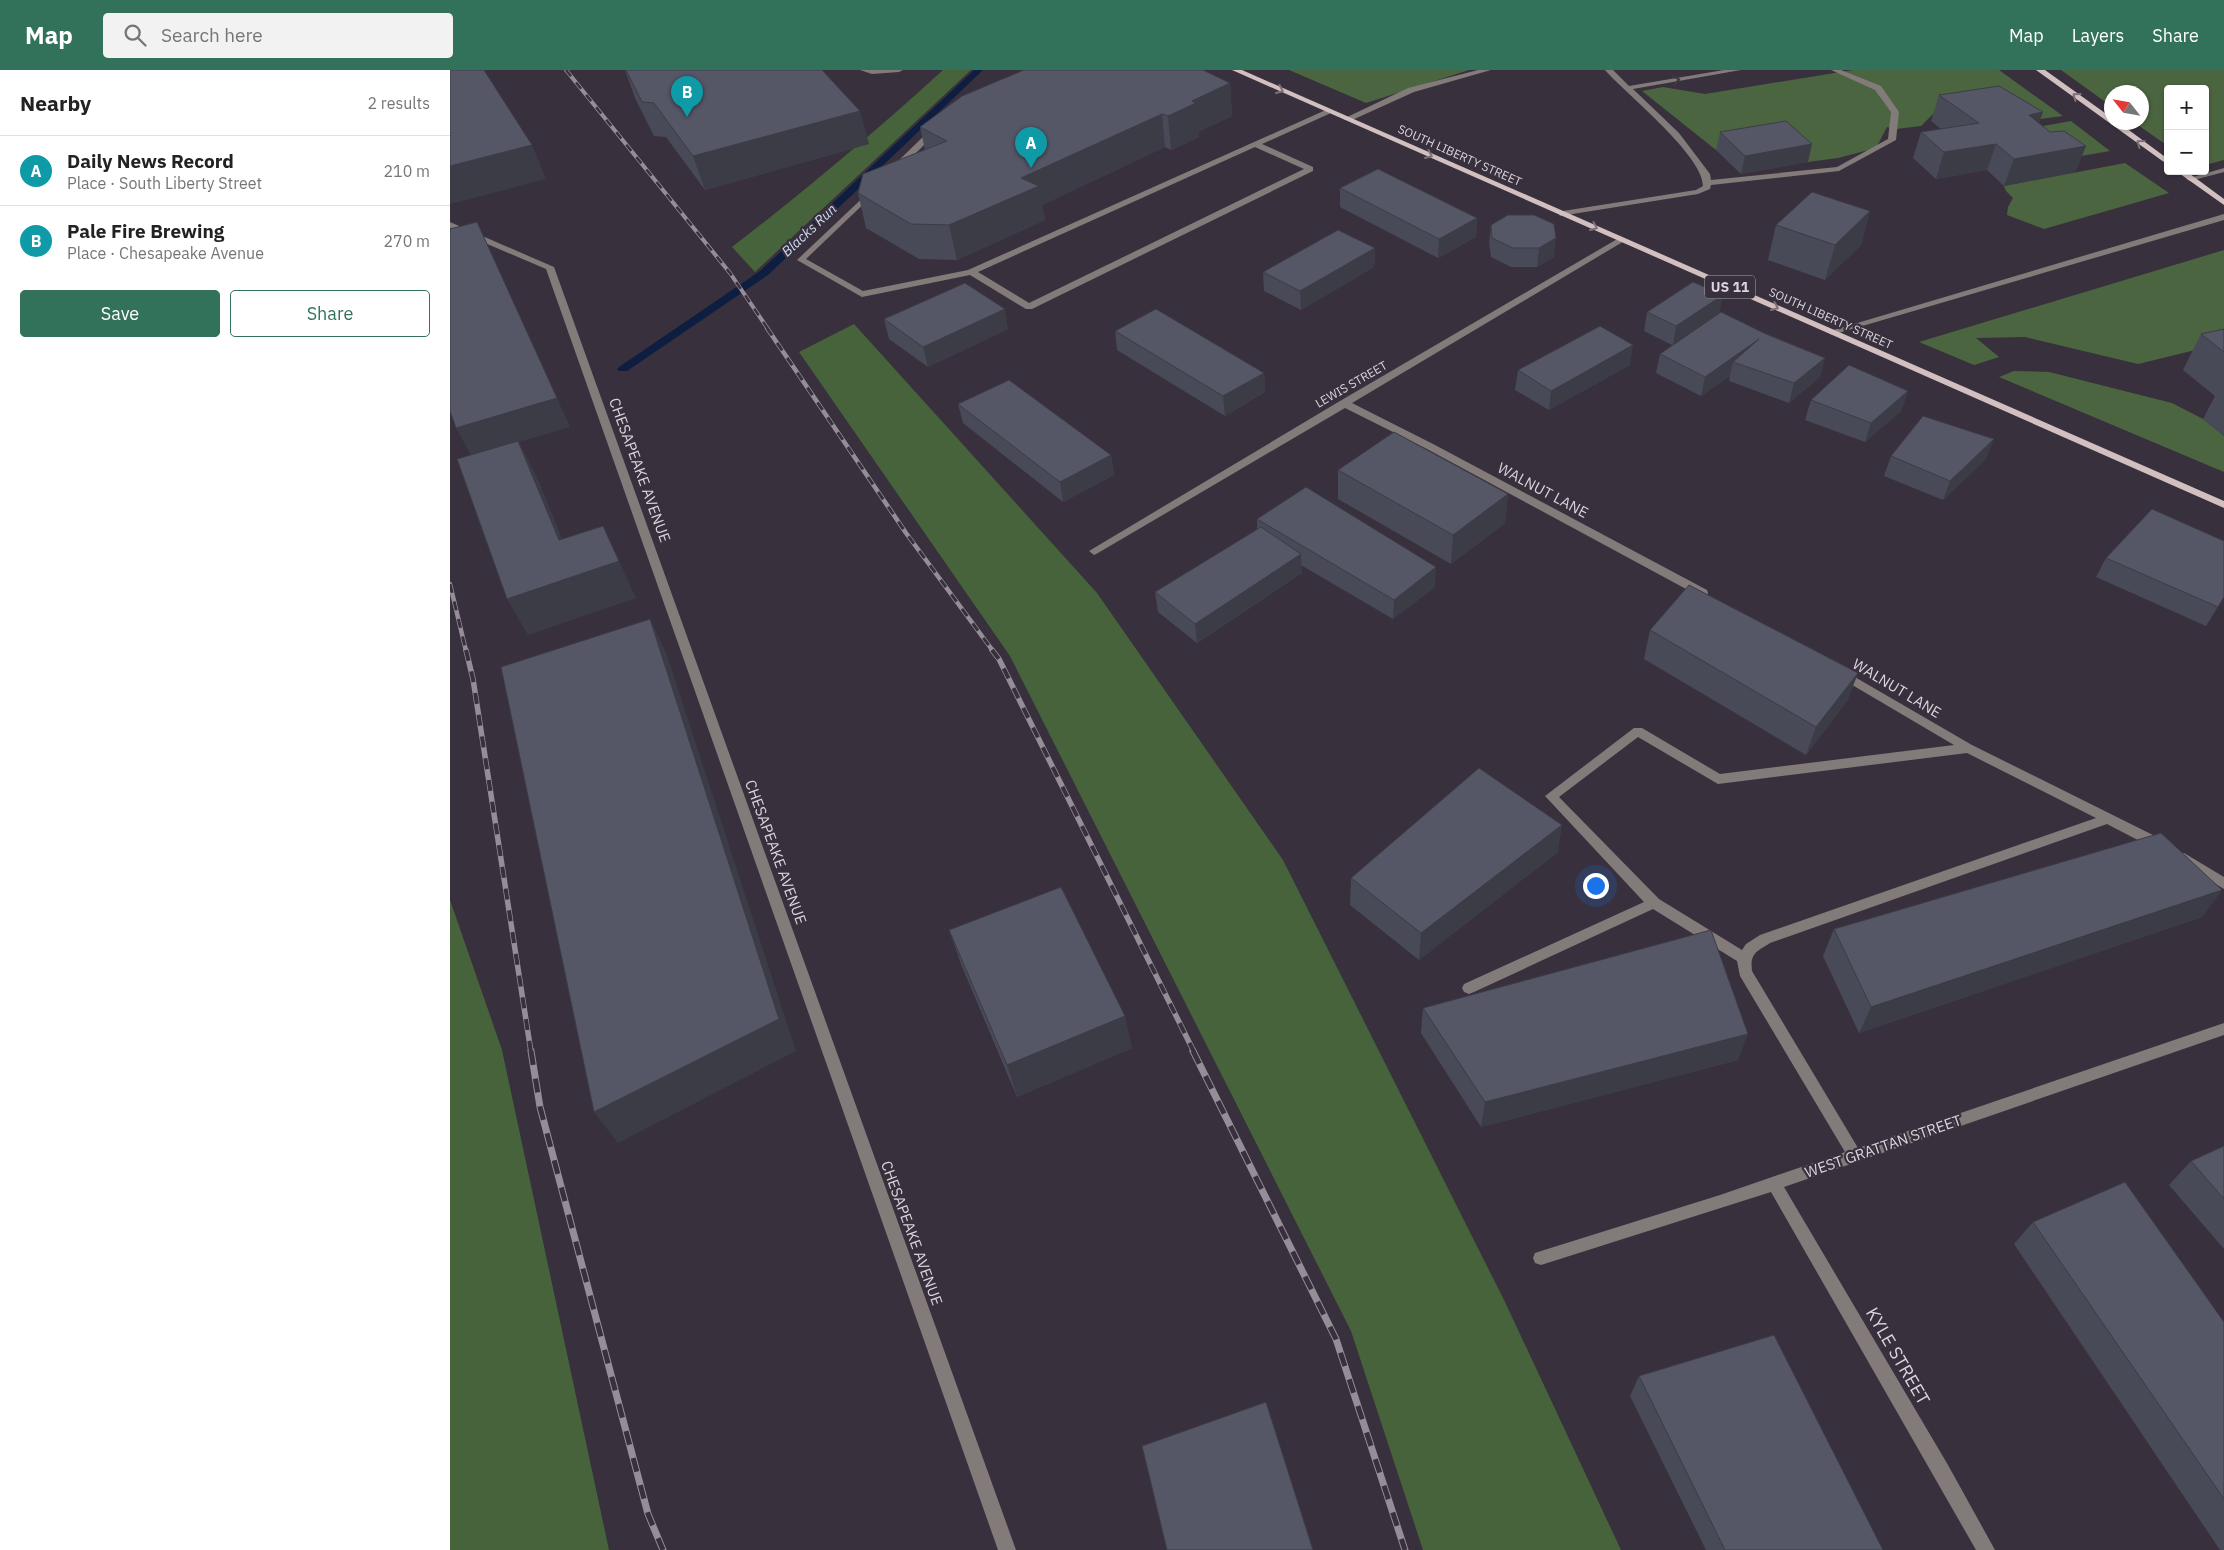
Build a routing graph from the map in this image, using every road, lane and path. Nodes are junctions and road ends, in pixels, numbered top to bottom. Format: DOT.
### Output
graph roads {
  1 [pos="864,70"];
  2 [pos="899,70"];
  3 [pos="1487,70"];
  4 [pos="1609,70"];
  5 [pos="1738,70"];
  6 [pos="1836,70"];
  7 [pos="2040,70"];
  8 [pos="1239,71"];
  9 [pos="1628,88"];
  10 [pos="1328,111"];
  11 [pos="2104,116"];
  12 [pos="1347,119"];
  13 [pos="940,126"];
  14 [pos="2123,130"];
  15 [pos="1256,144"];
  16 [pos="2164,159"];
  17 [pos="2224,170"];
  18 [pos="891,173"];
  19 [pos="2185,175"];
  20 [pos="2190,179"];
  21 [pos="1707,183"];
  22 [pos="877,186"];
  23 [pos="2224,203"];
  24 [pos="1563,214"];
  25 [pos="2224,217"];
  26 [pos="450,225"];
  27 [pos="1622,240"];
  28 [pos="971,272"];
  29 [pos="1832,332"];
  30 [pos="1343,403"];
  31 [pos="2224,505"];
  32 [pos="1094,551"];
  33 [pos="1710,597"];
  34 [pos="1831,667"];
  35 [pos="1968,748"];
  36 [pos="2110,818"];
  37 [pos="2224,884"];
  38 [pos="1654,903"];
  39 [pos="1744,958"];
  40 [pos="1469,988"];
  41 [pos="2224,1029"];
  42 [pos="1855,1156"];
  43 [pos="1774,1183"];
  44 [pos="1541,1258"];
  45 [pos="1007,1550"];
  46 [pos="1986,1550"];
  1 -- 2 [label="street"];
  3 -- 12 [label="street"];
  4 -- 9 [label="street"];
  9 -- 5 [label="street, one-way"];
  6 -- 21 [label="street"];
  11 -- 7 [label="main road, one-way"];
  8 -- 10 [label="main road, SOUTH LIBERTY STREET / US 11, one-way"];
  9 -- 21 [label="street"];
  10 -- 12 [label="main road, SOUTH LIBERTY STREET / US 11"];
  10 -- 15 [label="street"];
  12 -- 24 [label="main road, SOUTH LIBERTY STREET / US 11, one-way"];
  13 -- 18 [label="street"];
  16 -- 14 [label="main road, one-way"];
  15 -- 28 [label="street"];
  15 -- 28 [label="street"];
  17 -- 20 [label="street"];
  19 -- 20 [label="main road"];
  20 -- 23 [label="main road"];
  21 -- 24 [label="street"];
  22 -- 28 [label="street"];
  24 -- 27 [label="main road, SOUTH LIBERTY STREET / US 11, one-way"];
  25 -- 29 [label="street"];
  26 -- 45 [label="street, CHESAPEAKE AVENUE"];
  27 -- 29 [label="main road, SOUTH LIBERTY STREET / US 11, one-way"];
  27 -- 30 [label="street, LEWIS STREET"];
  29 -- 31 [label="main road, SOUTH LIBERTY STREET / US 11"];
  30 -- 32 [label="street, LEWIS STREET"];
  30 -- 33 [label="street, WALNUT LANE"];
  34 -- 35 [label="street, WALNUT LANE"];
  35 -- 36 [label="street, WALNUT LANE"];
  35 -- 38 [label="street"];
  36 -- 37 [label="street, WALNUT LANE"];
  36 -- 39 [label="street"];
  38 -- 39 [label="street"];
  38 -- 40 [label="street"];
  39 -- 42 [label="street"];
  41 -- 42 [label="street, WEST GRATTAN STREET"];
  42 -- 43 [label="street, WEST GRATTAN STREET"];
  43 -- 44 [label="street, WEST GRATTAN STREET"];
  43 -- 46 [label="street, KYLE STREET"];
}
